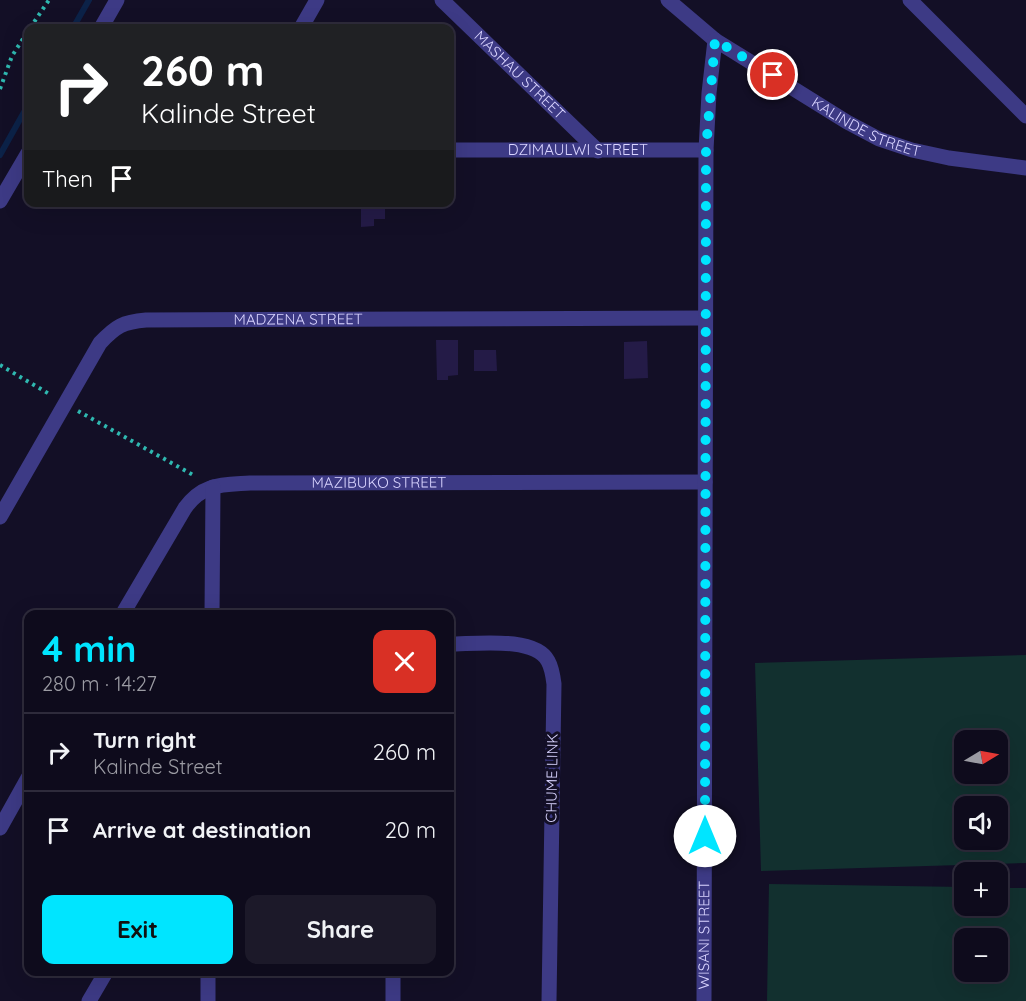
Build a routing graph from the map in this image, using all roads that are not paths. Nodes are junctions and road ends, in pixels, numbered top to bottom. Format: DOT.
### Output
graph roads {
  1 [pos="117,0"];
  2 [pos="317,0"];
  3 [pos="442,0"];
  4 [pos="668,0"];
  5 [pos="910,0"];
  6 [pos="102,24"];
  7 [pos="303,24"];
  8 [pos="715,40"];
  9 [pos="1026,116"];
  10 [pos="454,150"];
  11 [pos="706,150"];
  12 [pos="598,151"];
  13 [pos="24,160"];
  14 [pos="1026,168"];
  15 [pos="0,201"];
  16 [pos="705,318"];
  17 [pos="705,482"];
  18 [pos="208,488"];
  19 [pos="0,517"];
  20 [pos="125,610"];
  21 [pos="212,610"];
  22 [pos="454,644"];
  23 [pos="24,785"];
  24 [pos="0,828"];
  25 [pos="104,976"];
  26 [pos="208,976"];
  27 [pos="393,976"];
  28 [pos="89,1001"];
  29 [pos="208,1001"];
  30 [pos="393,1001"];
  31 [pos="549,1001"];
  32 [pos="704,1001"];
  1 -- 6 [label="street"];
  2 -- 7 [label="street"];
  3 -- 12 [label="street, MASHAU STREET"];
  4 -- 8 [label="street, KALINDE STREET"];
  5 -- 9 [label="street"];
  8 -- 11 [label="street, WISANI STREET"];
  8 -- 14 [label="street, KALINDE STREET"];
  10 -- 12 [label="street, DZIMAULWI STREET"];
  11 -- 12 [label="street, DZIMAULWI STREET"];
  11 -- 16 [label="street, WISANI STREET"];
  13 -- 15 [label="street"];
  16 -- 17 [label="street, WISANI STREET"];
  16 -- 19 [label="street, MADZENA STREET"];
  17 -- 18 [label="street, MAZIBUKO STREET"];
  17 -- 32 [label="street, WISANI STREET"];
  18 -- 20 [label="street"];
  18 -- 21 [label="street"];
  22 -- 31 [label="street, CHUME LINK"];
  23 -- 24 [label="street"];
  25 -- 28 [label="street"];
  26 -- 29 [label="street"];
  27 -- 30 [label="street"];
}
